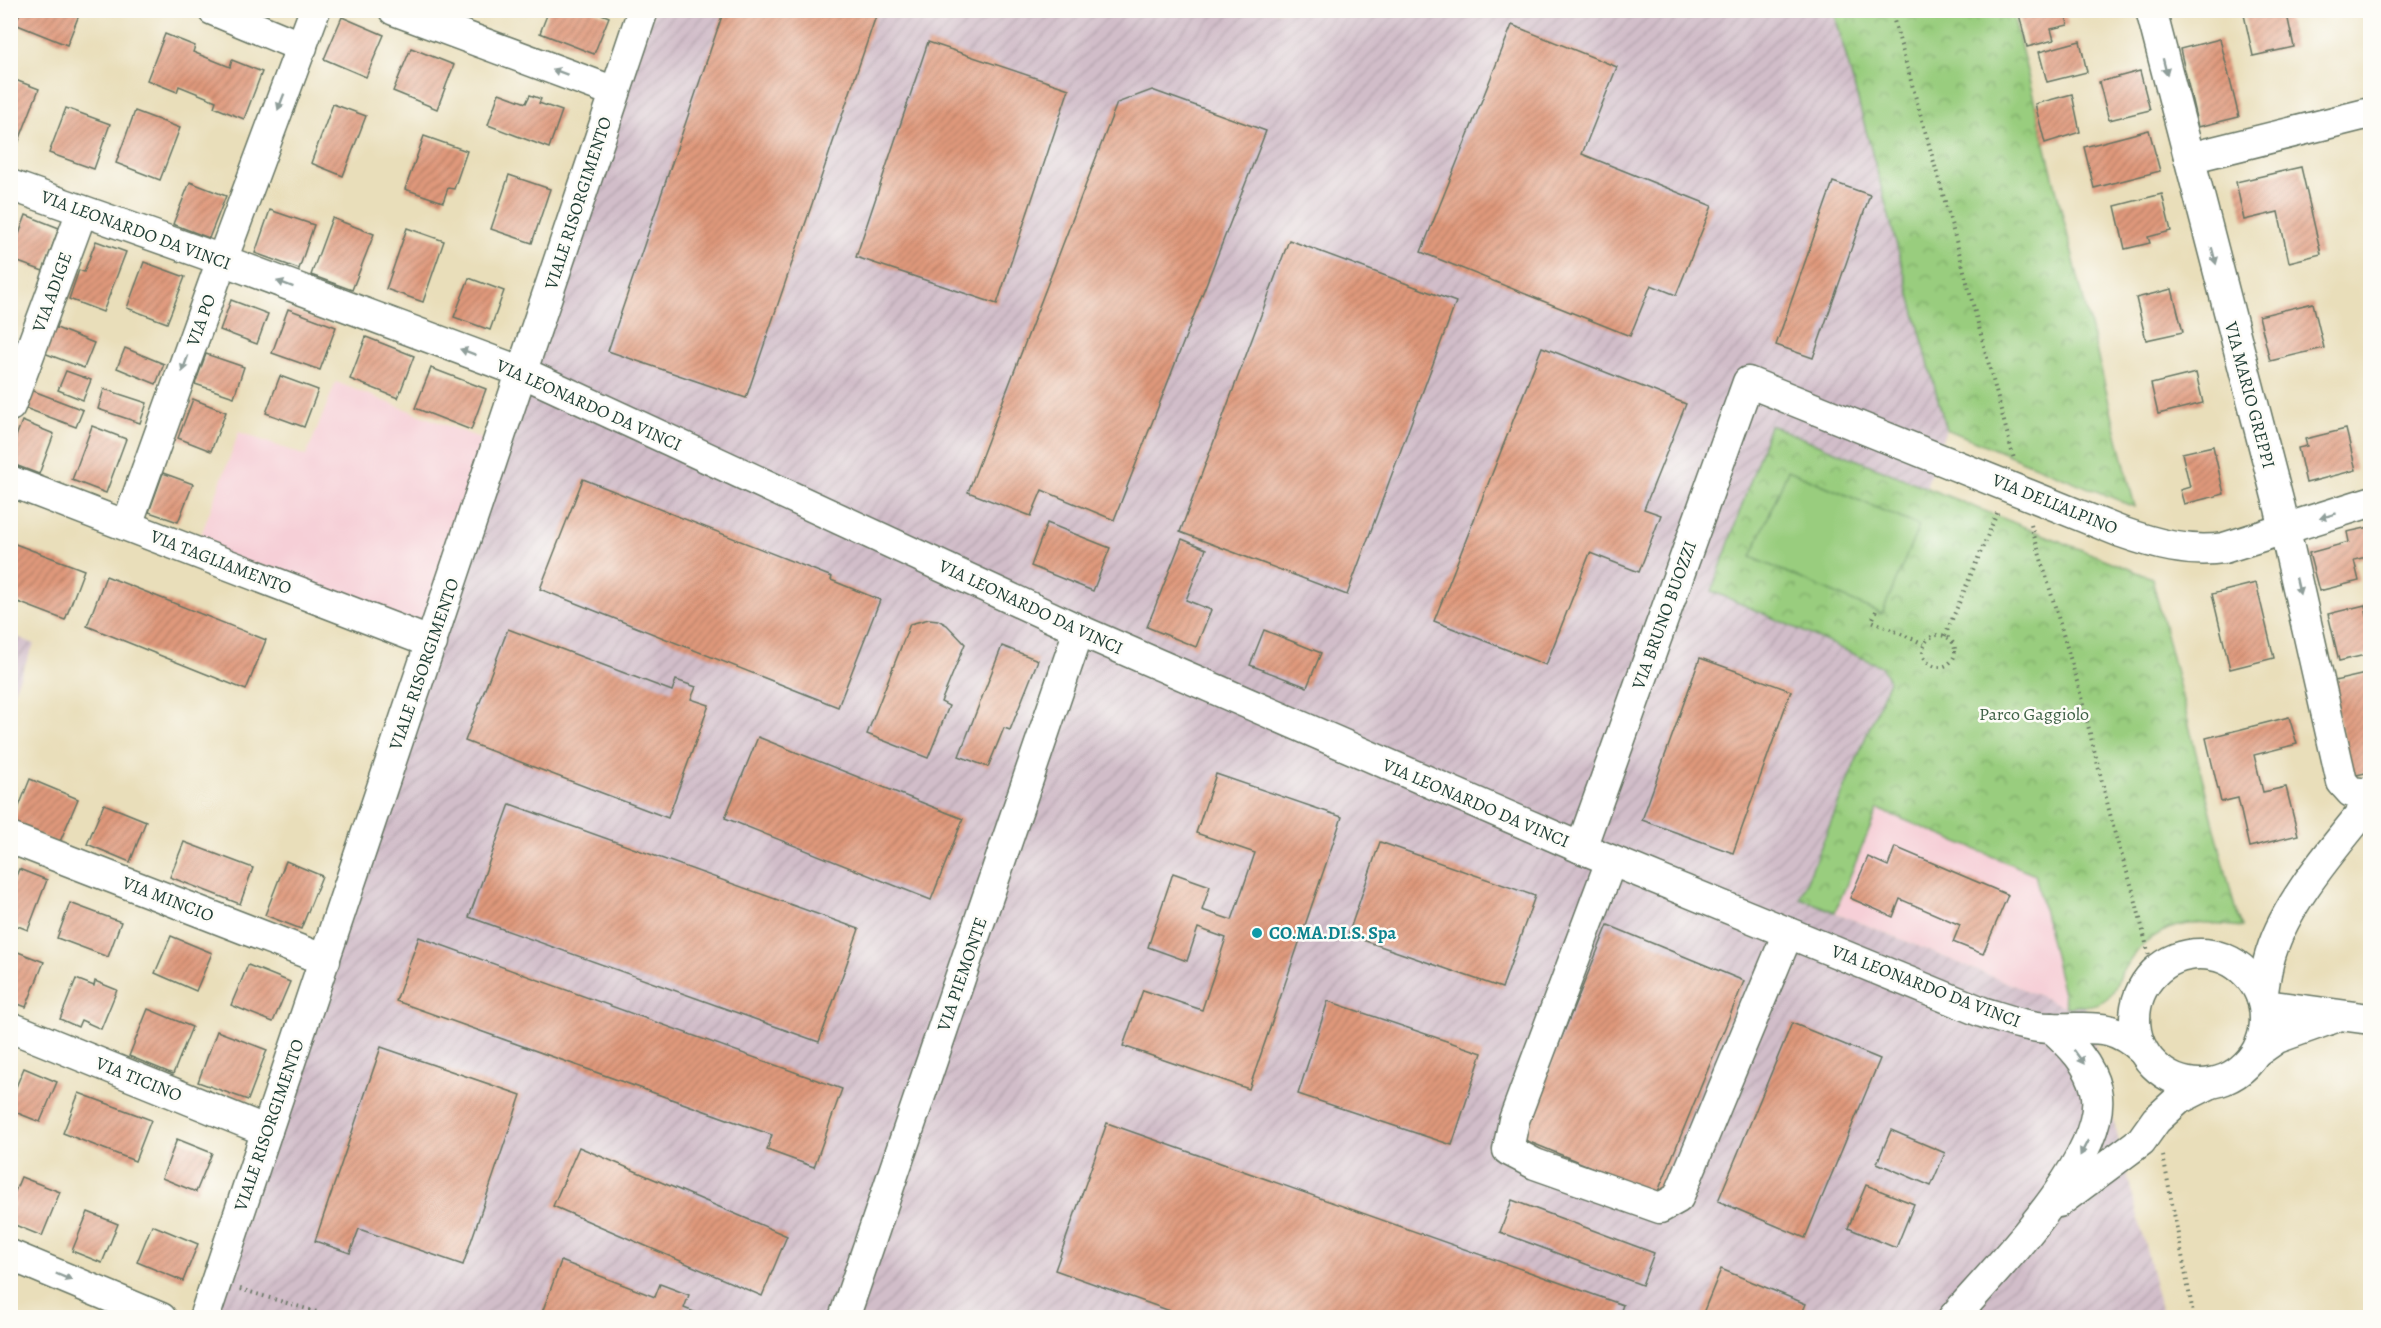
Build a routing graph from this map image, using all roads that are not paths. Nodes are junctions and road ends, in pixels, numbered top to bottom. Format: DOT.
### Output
graph roads {
  1 [pos="213,10"];
  2 [pos="315,10"];
  3 [pos="394,10"];
  4 [pos="643,10"];
  5 [pos="2151,10"];
  6 [pos="302,47"];
  7 [pos="615,92"];
  8 [pos="2370,113"];
  9 [pos="2188,158"];
  10 [pos="10,185"];
  11 [pos="82,211"];
  12 [pos="222,260"];
  13 [pos="522,372"];
  14 [pos="1748,382"];
  15 [pos="10,406"];
  16 [pos="10,481"];
  17 [pos="2370,502"];
  18 [pos="127,525"];
  19 [pos="2285,529"];
  20 [pos="1079,630"];
  21 [pos="432,643"];
  22 [pos="2342,782"];
  23 [pos="2370,794"];
  24 [pos="2370,803"];
  25 [pos="10,838"];
  26 [pos="1581,848"];
  27 [pos="2334,849"];
  28 [pos="1611,861"];
  29 [pos="2287,915"];
  30 [pos="1788,933"];
  31 [pos="2220,956"];
  32 [pos="325,960"];
  33 [pos="2139,993"];
  34 [pos="2264,1002"];
  35 [pos="2338,1016"];
  36 [pos="2370,1019"];
  37 [pos="2086,1026"];
  38 [pos="10,1027"];
  39 [pos="2052,1028"];
  40 [pos="2257,1052"];
  41 [pos="2149,1058"];
  42 [pos="2209,1084"];
  43 [pos="2156,1120"];
  44 [pos="267,1131"];
  45 [pos="2042,1216"];
  46 [pos="10,1255"];
  47 [pos="161,1317"];
  48 [pos="204,1317"];
  49 [pos="844,1317"];
  50 [pos="1953,1317"];
  1 -- 6 [label="street"];
  2 -- 6 [label="street, VIA PO"];
  7 -- 3 [label="street, one-way"];
  4 -- 7 [label="street, VIALE RISORGIMENTO"];
  5 -- 9 [label="street, VIA MARIO GREPPI, one-way"];
  6 -- 12 [label="street, VIA PO, one-way"];
  7 -- 13 [label="street, VIALE RISORGIMENTO"];
  8 -- 9 [label="street"];
  9 -- 19 [label="street, VIA MARIO GREPPI, one-way"];
  10 -- 11 [label="street, VIA LEONARDO DA VINCI"];
  11 -- 12 [label="street, VIA LEONARDO DA VINCI"];
  11 -- 15 [label="street, VIA ADIGE"];
  13 -- 12 [label="street, VIA LEONARDO DA VINCI, one-way"];
  12 -- 18 [label="street, VIA PO, one-way"];
  13 -- 20 [label="street, VIA LEONARDO DA VINCI"];
  13 -- 21 [label="street, VIALE RISORGIMENTO"];
  14 -- 19 [label="street, VIA DELL'ALPINO"];
  14 -- 26 [label="street, VIA BRUNO BUOZZI"];
  16 -- 18 [label="street, VIA TAGLIAMENTO"];
  17 -- 19 [label="street, VIA DELL'ALPINO, one-way"];
  18 -- 21 [label="street, VIA TAGLIAMENTO"];
  19 -- 22 [label="street, VIA MARIO GREPPI, one-way"];
  20 -- 26 [label="street, VIA LEONARDO DA VINCI"];
  20 -- 49 [label="street, VIA PIEMONTE"];
  21 -- 32 [label="street, VIALE RISORGIMENTO"];
  22 -- 23 [label="street"];
  22 -- 27 [label="street, VIA MARIO GREPPI"];
  24 -- 27 [label="street"];
  25 -- 32 [label="street, VIA MINCIO"];
  26 -- 28 [label="street, VIA LEONARDO DA VINCI"];
  27 -- 29 [label="street"];
  28 -- 30 [label="street, VIA LEONARDO DA VINCI"];
  28 -- 30 [label="street"];
  29 -- 31 [label="street"];
  29 -- 34 [label="street"];
  30 -- 39 [label="street, VIA LEONARDO DA VINCI"];
  31 -- 33 [label="street"];
  31 -- 34 [label="street"];
  32 -- 44 [label="street, VIALE RISORGIMENTO"];
  33 -- 37 [label="street, VIA LEONARDO DA VINCI"];
  33 -- 41 [label="street"];
  34 -- 35 [label="street"];
  34 -- 40 [label="street"];
  35 -- 36 [label="street"];
  35 -- 40 [label="street"];
  37 -- 39 [label="street, VIA LEONARDO DA VINCI"];
  37 -- 41 [label="street, VIA LEONARDO DA VINCI"];
  38 -- 44 [label="street, VIA TICINO"];
  39 -- 45 [label="street, one-way"];
  40 -- 42 [label="street"];
  41 -- 42 [label="street"];
  41 -- 43 [label="street"];
  42 -- 43 [label="street"];
  43 -- 45 [label="street"];
  44 -- 48 [label="street, VIALE RISORGIMENTO"];
  45 -- 50 [label="street"];
  46 -- 47 [label="street, one-way"];
}
